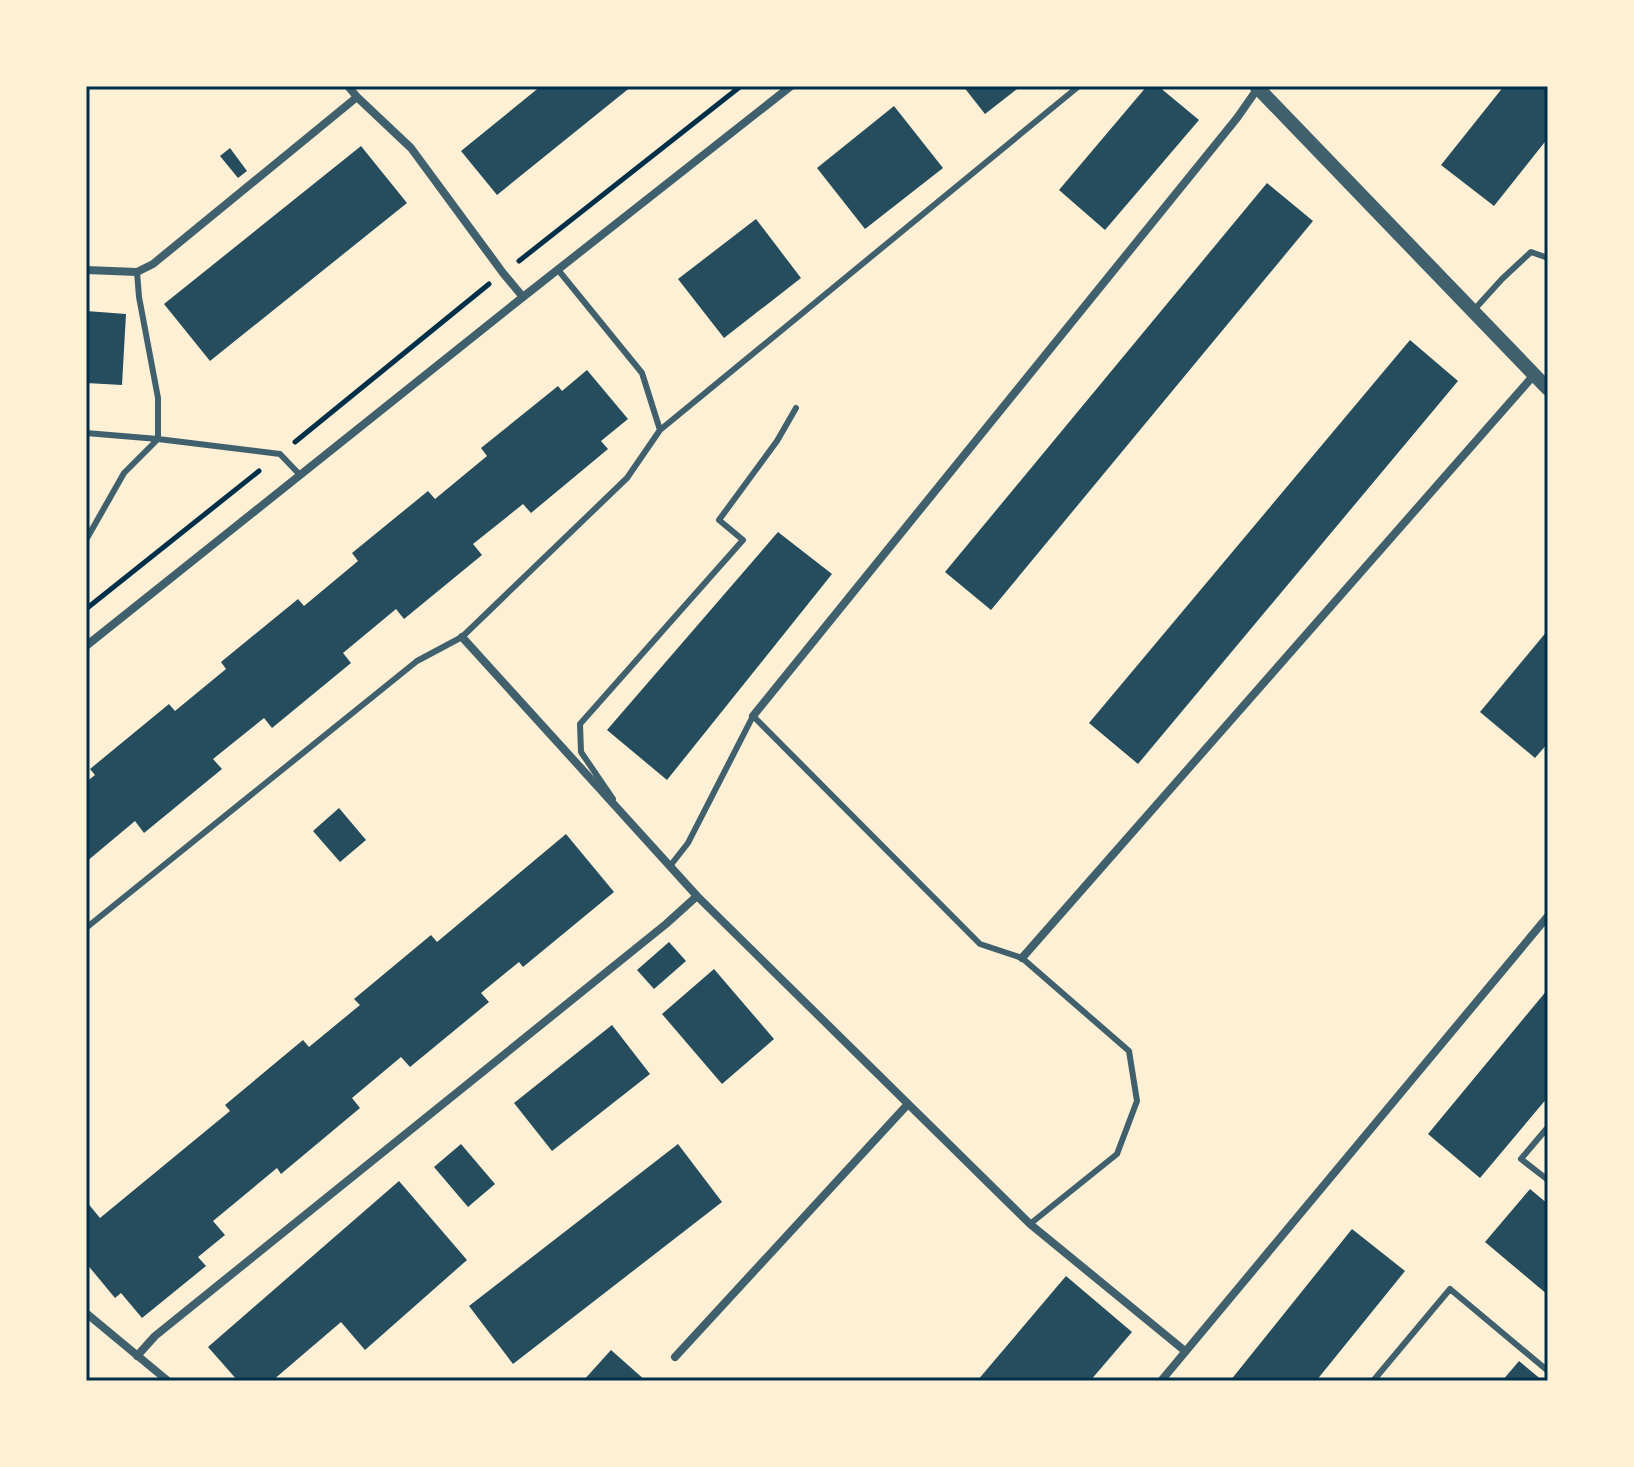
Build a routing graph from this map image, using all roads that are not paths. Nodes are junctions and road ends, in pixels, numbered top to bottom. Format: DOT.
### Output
graph roads {
  1 [pos="348,86"];
  2 [pos="791,86"];
  3 [pos="1079,86"];
  4 [pos="1258,87"];
  5 [pos="357,97"];
  6 [pos="1548,258"];
  7 [pos="86,270"];
  8 [pos="559,271"];
  9 [pos="137,272"];
  10 [pos="523,297"];
  11 [pos="1473,311"];
  12 [pos="1534,375"];
  13 [pos="1548,389"];
  14 [pos="796,408"];
  15 [pos="660,430"];
  16 [pos="86,433"];
  17 [pos="158,439"];
  18 [pos="300,475"];
  19 [pos="87,537"];
  20 [pos="462,637"];
  21 [pos="86,646"];
  22 [pos="753,716"];
  23 [pos="627,819"];
  24 [pos="670,866"];
  25 [pos="697,896"];
  26 [pos="1548,916"];
  27 [pos="86,928"];
  28 [pos="1022,958"];
  29 [pos="908,1104"];
  30 [pos="1548,1127"];
  31 [pos="1548,1180"];
  32 [pos="1030,1224"];
  33 [pos="86,1313"];
  34 [pos="1185,1351"];
  35 [pos="137,1356"];
  36 [pos="675,1357"];
  37 [pos="1548,1371"];
  38 [pos="168,1381"];
  39 [pos="1161,1381"];
  40 [pos="1373,1381"];
  1 -- 5 [label="street"];
  2 -- 8 [label="street"];
  3 -- 15 [label="lane"];
  4 -- 11 [label="street"];
  4 -- 22 [label="street"];
  5 -- 9 [label="street"];
  5 -- 10 [label="street"];
  6 -- 11 [label="lane"];
  7 -- 9 [label="street"];
  8 -- 10 [label="street"];
  8 -- 15 [label="lane"];
  9 -- 17 [label="lane"];
  10 -- 18 [label="street"];
  11 -- 12 [label="street"];
  12 -- 13 [label="street"];
  12 -- 28 [label="street"];
  14 -- 23 [label="lane"];
  15 -- 20 [label="lane"];
  16 -- 17 [label="lane"];
  17 -- 18 [label="lane"];
  17 -- 19 [label="lane"];
  18 -- 21 [label="street"];
  20 -- 23 [label="street"];
  20 -- 27 [label="lane"];
  22 -- 24 [label="lane"];
  22 -- 28 [label="lane"];
  23 -- 24 [label="street"];
  24 -- 25 [label="street"];
  25 -- 29 [label="street"];
  25 -- 35 [label="street"];
  26 -- 34 [label="street"];
  28 -- 32 [label="lane"];
  29 -- 32 [label="street"];
  29 -- 36 [label="street"];
  30 -- 31 [label="lane"];
  32 -- 34 [label="street"];
  33 -- 35 [label="street"];
  34 -- 39 [label="street"];
  35 -- 38 [label="street"];
  37 -- 40 [label="lane"];
}
